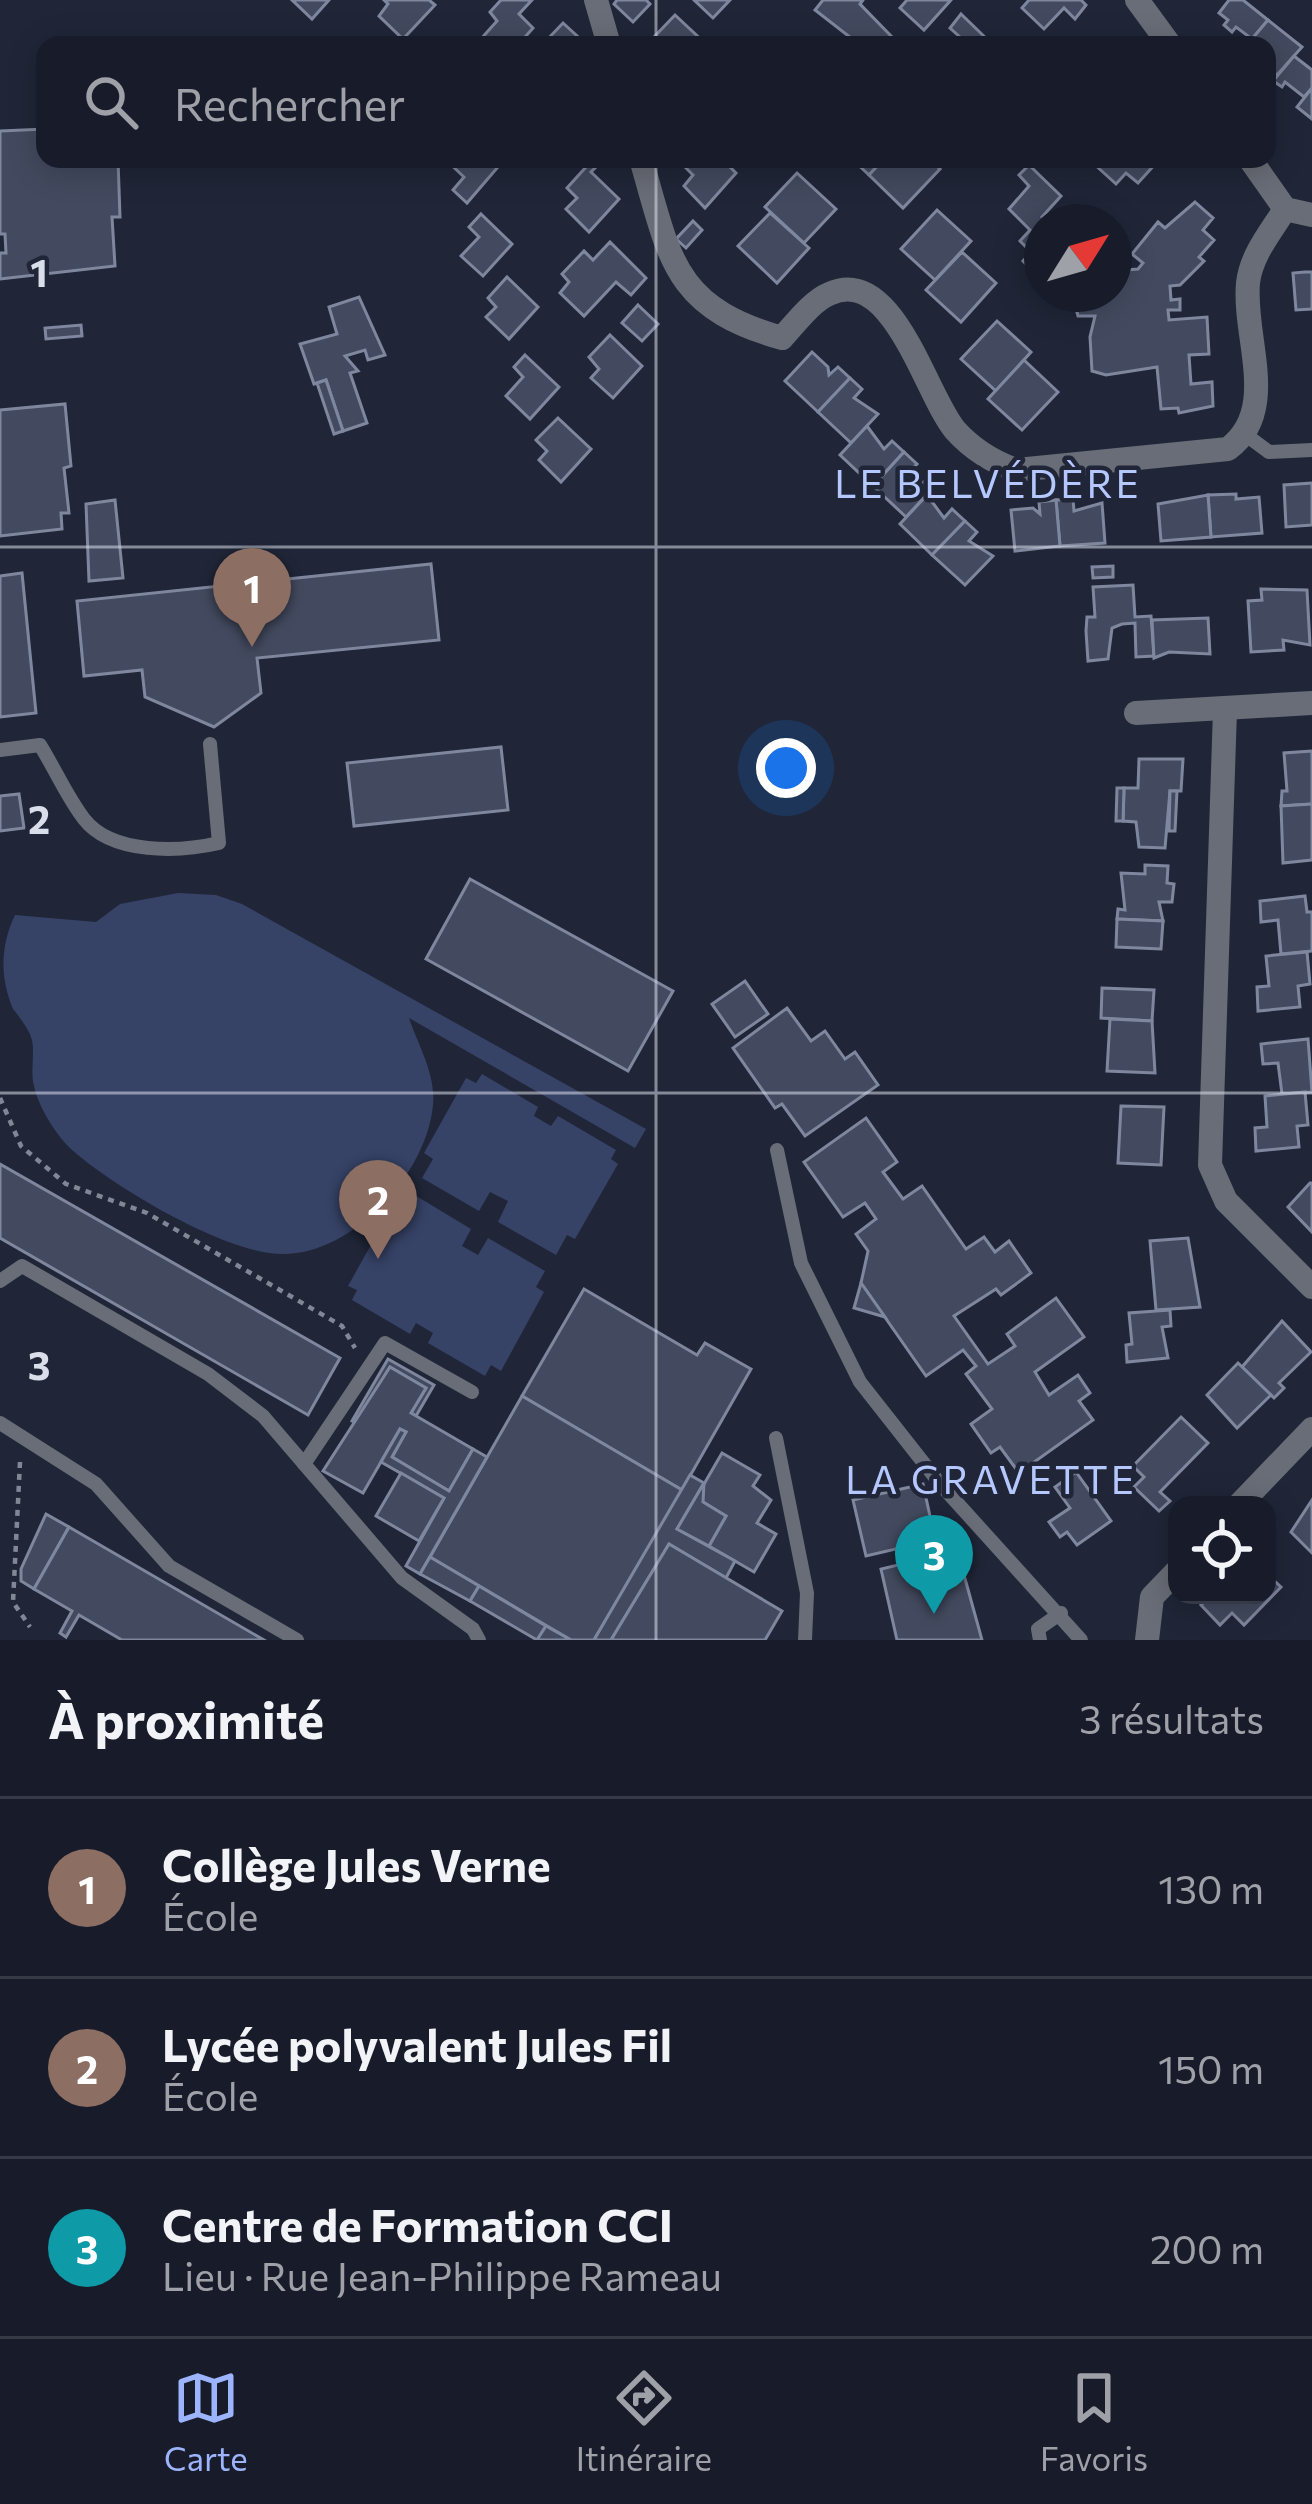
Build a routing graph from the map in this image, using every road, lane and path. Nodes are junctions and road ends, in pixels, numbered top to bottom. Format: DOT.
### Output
graph roads {
  1 [pos="596,0"];
  2 [pos="1137,0"];
  3 [pos="606,36"];
  4 [pos="1163,36"];
  5 [pos="644,168"];
  6 [pos="1256,168"];
  7 [pos="1285,209"];
  8 [pos="1312,215"];
  9 [pos="1246,436"];
  10 [pos="1312,450"];
  11 [pos="1312,703"];
  12 [pos="1226,710"];
  13 [pos="1136,713"];
  14 [pos="210,744"];
  15 [pos="0,750"];
  16 [pos="0,1098"];
  17 [pos="777,1150"];
  18 [pos="0,1281"];
  19 [pos="1312,1287"];
  20 [pos="361,1381"];
  21 [pos="472,1392"];
  22 [pos="0,1423"];
  23 [pos="1312,1429"];
  24 [pos="776,1438"];
  25 [pos="22,1439"];
  26 [pos="304,1465"];
  27 [pos="1248,1496"];
  28 [pos="1168,1580"];
  29 [pos="1060,1613"];
  30 [pos="30,1627"];
  31 [pos="297,1640"];
  32 [pos="479,1640"];
  33 [pos="805,1640"];
  34 [pos="1040,1640"];
  35 [pos="1082,1640"];
  36 [pos="1147,1640"];
  1 -- 3 [label="street"];
  2 -- 4 [label="street"];
  5 -- 9 [label="street"];
  6 -- 7 [label="street"];
  7 -- 8 [label="street"];
  7 -- 9 [label="street"];
  9 -- 10 [label="lane"];
  11 -- 12 [label="street"];
  12 -- 13 [label="street"];
  12 -- 19 [label="street"];
  14 -- 15 [label="lane"];
  16 -- 20 [label="path"];
  17 -- 29 [label="lane"];
  18 -- 26 [label="lane"];
  20 -- 21 [label="lane"];
  20 -- 26 [label="lane"];
  22 -- 25 [label="lane"];
  23 -- 27 [label="street"];
  24 -- 33 [label="lane"];
  25 -- 30 [label="path"];
  25 -- 31 [label="lane"];
  26 -- 32 [label="lane"];
  28 -- 36 [label="street"];
  29 -- 34 [label="lane"];
  29 -- 35 [label="lane"];
}
